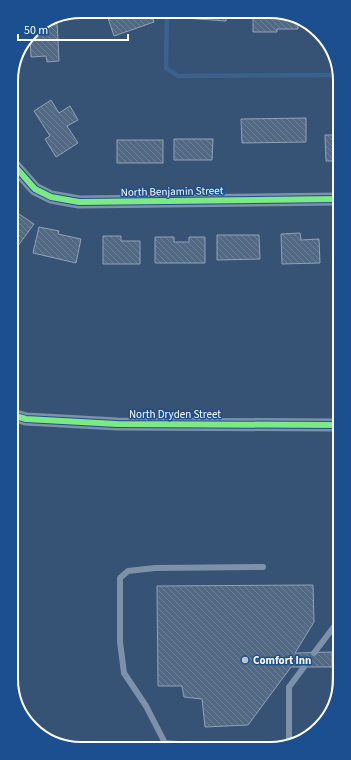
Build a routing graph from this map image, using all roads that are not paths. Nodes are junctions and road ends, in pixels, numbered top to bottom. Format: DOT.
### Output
graph roads {
  1 [pos="18,169"];
  2 [pos="333,199"];
  3 [pos="18,416"];
  4 [pos="333,425"];
  5 [pos="262,567"];
  6 [pos="333,628"];
  7 [pos="314,652"];
  8 [pos="304,667"];
  9 [pos="289,739"];
  10 [pos="164,742"];
  1 -- 2 [label="street, North Benjamin Street"];
  3 -- 4 [label="street, North Dryden Street"];
  5 -- 10 [label="lane"];
  6 -- 7 [label="lane"];
  8 -- 9 [label="lane"];
}
